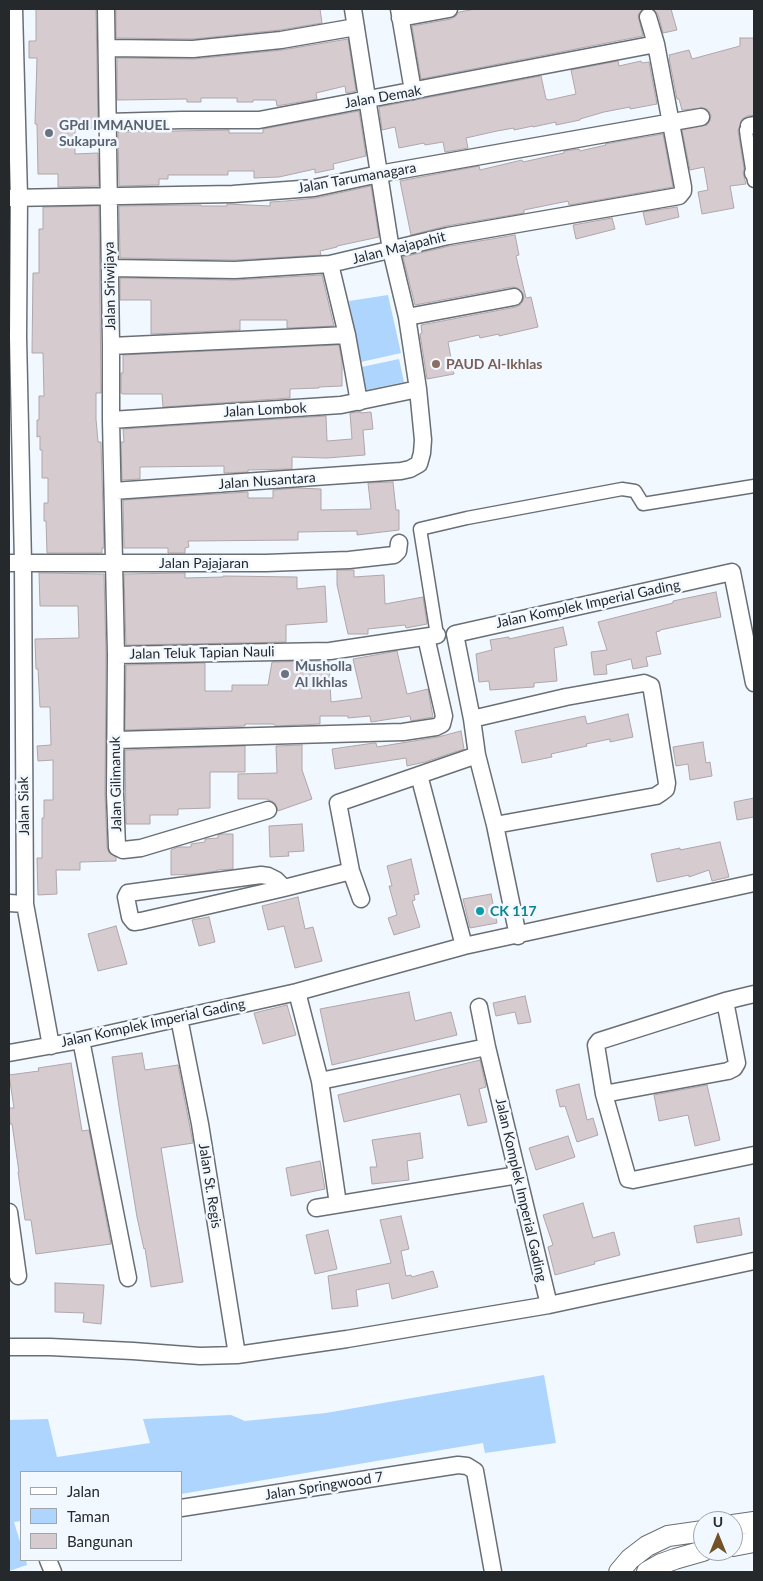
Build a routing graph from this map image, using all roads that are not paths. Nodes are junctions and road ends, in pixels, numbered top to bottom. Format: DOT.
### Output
graph roads {
  1 [pos="14,9"];
  2 [pos="106,9"];
  3 [pos="353,9"];
  4 [pos="448,9"];
  5 [pos="400,13"];
  6 [pos="648,17"];
  7 [pos="356,26"];
  8 [pos="656,44"];
  9 [pos="107,48"];
  10 [pos="413,91"];
  11 [pos="367,99"];
  12 [pos="702,117"];
  13 [pos="107,122"];
  14 [pos="671,122"];
  15 [pos="752,125"];
  16 [pos="379,174"];
  17 [pos="754,176"];
  18 [pos="108,196"];
  19 [pos="14,198"];
  20 [pos="391,250"];
  21 [pos="330,264"];
  22 [pos="110,268"];
  23 [pos="514,297"];
  24 [pos="406,317"];
  25 [pos="347,335"];
  26 [pos="13,338"];
  27 [pos="111,346"];
  28 [pos="418,390"];
  29 [pos="360,402"];
  30 [pos="111,420"];
  31 [pos="754,486"];
  32 [pos="113,491"];
  33 [pos="399,543"];
  34 [pos="16,563"];
  35 [pos="114,563"];
  36 [pos="432,636"];
  37 [pos="116,655"];
  38 [pos="754,683"];
  39 [pos="472,719"];
  40 [pos="116,740"];
  41 [pos="477,755"];
  42 [pos="419,776"];
  43 [pos="268,810"];
  44 [pos="495,825"];
  45 [pos="351,871"];
  46 [pos="754,883"];
  47 [pos="284,888"];
  48 [pos="361,899"];
  49 [pos="17,903"];
  50 [pos="518,936"];
  51 [pos="464,946"];
  52 [pos="297,992"];
  53 [pos="754,994"];
  54 [pos="725,1001"];
  55 [pos="479,1006"];
  56 [pos="179,1018"];
  57 [pos="81,1040"];
  58 [pos="51,1046"];
  59 [pos="487,1047"];
  60 [pos="9,1053"];
  61 [pos="320,1081"];
  62 [pos="604,1094"];
  63 [pos="754,1156"];
  64 [pos="518,1175"];
  65 [pos="338,1204"];
  66 [pos="316,1208"];
  67 [pos="9,1212"];
  68 [pos="754,1261"];
  69 [pos="18,1276"];
  70 [pos="128,1278"];
  71 [pos="548,1305"];
  72 [pos="9,1347"];
  73 [pos="237,1355"];
  74 [pos="182,1508"];
  75 [pos="693,1532"];
  76 [pos="693,1554"];
  77 [pos="493,1572"];
  78 [pos="619,1572"];
  79 [pos="647,1572"];
  1 -- 19 [label="street, Jalan Siak"];
  2 -- 9 [label="street, Jalan Sriwijaya"];
  3 -- 7 [label="street"];
  4 -- 5 [label="street"];
  5 -- 10 [label="street"];
  6 -- 8 [label="street"];
  7 -- 9 [label="street"];
  7 -- 11 [label="street"];
  8 -- 10 [label="street, Jalan Demak"];
  8 -- 14 [label="street"];
  9 -- 13 [label="street, Jalan Sriwijaya"];
  10 -- 11 [label="street, Jalan Demak"];
  11 -- 13 [label="street, Jalan Demak"];
  11 -- 16 [label="street"];
  12 -- 14 [label="street, Jalan Tarumanagara"];
  13 -- 18 [label="street, Jalan Sriwijaya"];
  14 -- 16 [label="street, Jalan Tarumanagara"];
  14 -- 20 [label="street, Jalan Majapahit"];
  15 -- 17 [label="street"];
  16 -- 18 [label="street, Jalan Tarumanagara"];
  16 -- 20 [label="street"];
  18 -- 19 [label="street, Jalan Tarumanagara"];
  18 -- 22 [label="street, Jalan Sriwijaya"];
  19 -- 26 [label="street, Jalan Siak"];
  20 -- 21 [label="street, Jalan Majapahit"];
  20 -- 24 [label="street"];
  21 -- 22 [label="street, Jalan Majapahit"];
  21 -- 25 [label="street"];
  22 -- 27 [label="street, Jalan Sriwijaya"];
  23 -- 24 [label="street"];
  24 -- 28 [label="street"];
  25 -- 27 [label="street"];
  25 -- 29 [label="street"];
  26 -- 34 [label="street, Jalan Siak"];
  27 -- 30 [label="street, Jalan Sriwijaya"];
  28 -- 29 [label="street, Jalan Lombok"];
  28 -- 32 [label="street, Jalan Nusantara"];
  29 -- 30 [label="street, Jalan Lombok"];
  30 -- 32 [label="street, Jalan Sriwijaya"];
  31 -- 36 [label="street"];
  32 -- 35 [label="street, Jalan Sriwijaya"];
  33 -- 35 [label="street, Jalan Pajajaran"];
  34 -- 35 [label="street, Jalan Pajajaran"];
  34 -- 49 [label="street, Jalan Siak"];
  35 -- 37 [label="street, Jalan Gilimanuk"];
  36 -- 37 [label="street, Jalan Teluk Tapian Nauli"];
  36 -- 40 [label="street"];
  37 -- 40 [label="street, Jalan Gilimanuk"];
  38 -- 39 [label="street, Jalan Komplek Imperial Gading"];
  39 -- 41 [label="street, Jalan Komplek Imperial Gading"];
  39 -- 44 [label="street"];
  40 -- 43 [label="street, Jalan Gilimanuk"];
  41 -- 42 [label="street"];
  41 -- 44 [label="street, Jalan Komplek Imperial Gading"];
  42 -- 45 [label="street"];
  42 -- 51 [label="street"];
  44 -- 50 [label="street, Jalan Komplek Imperial Gading"];
  45 -- 47 [label="street"];
  45 -- 48 [label="street"];
  46 -- 50 [label="street, Jalan Komplek Imperial Gading"];
  47 -- 47 [label="street"];
  49 -- 58 [label="street, Jalan Siak"];
  50 -- 51 [label="street, Jalan Komplek Imperial Gading"];
  51 -- 52 [label="street, Jalan Komplek Imperial Gading"];
  52 -- 56 [label="street, Jalan Komplek Imperial Gading"];
  52 -- 61 [label="street"];
  53 -- 54 [label="street"];
  54 -- 62 [label="street"];
  54 -- 62 [label="street"];
  55 -- 59 [label="street, Jalan Komplek Imperial Gading"];
  56 -- 57 [label="street, Jalan Komplek Imperial Gading"];
  56 -- 73 [label="street, Jalan St. Regis"];
  57 -- 58 [label="street, Jalan Komplek Imperial Gading"];
  57 -- 70 [label="street"];
  58 -- 60 [label="street, Jalan Komplek Imperial Gading"];
  59 -- 61 [label="street"];
  59 -- 64 [label="street, Jalan Komplek Imperial Gading"];
  61 -- 65 [label="street"];
  62 -- 63 [label="street"];
  64 -- 65 [label="street"];
  64 -- 71 [label="street, Jalan Komplek Imperial Gading"];
  65 -- 66 [label="street"];
  67 -- 69 [label="street"];
  68 -- 71 [label="street"];
  71 -- 73 [label="street"];
  72 -- 73 [label="street"];
  74 -- 77 [label="street, Jalan Springwood 7"];
  75 -- 78 [label="street"];
  76 -- 79 [label="street"];
}
